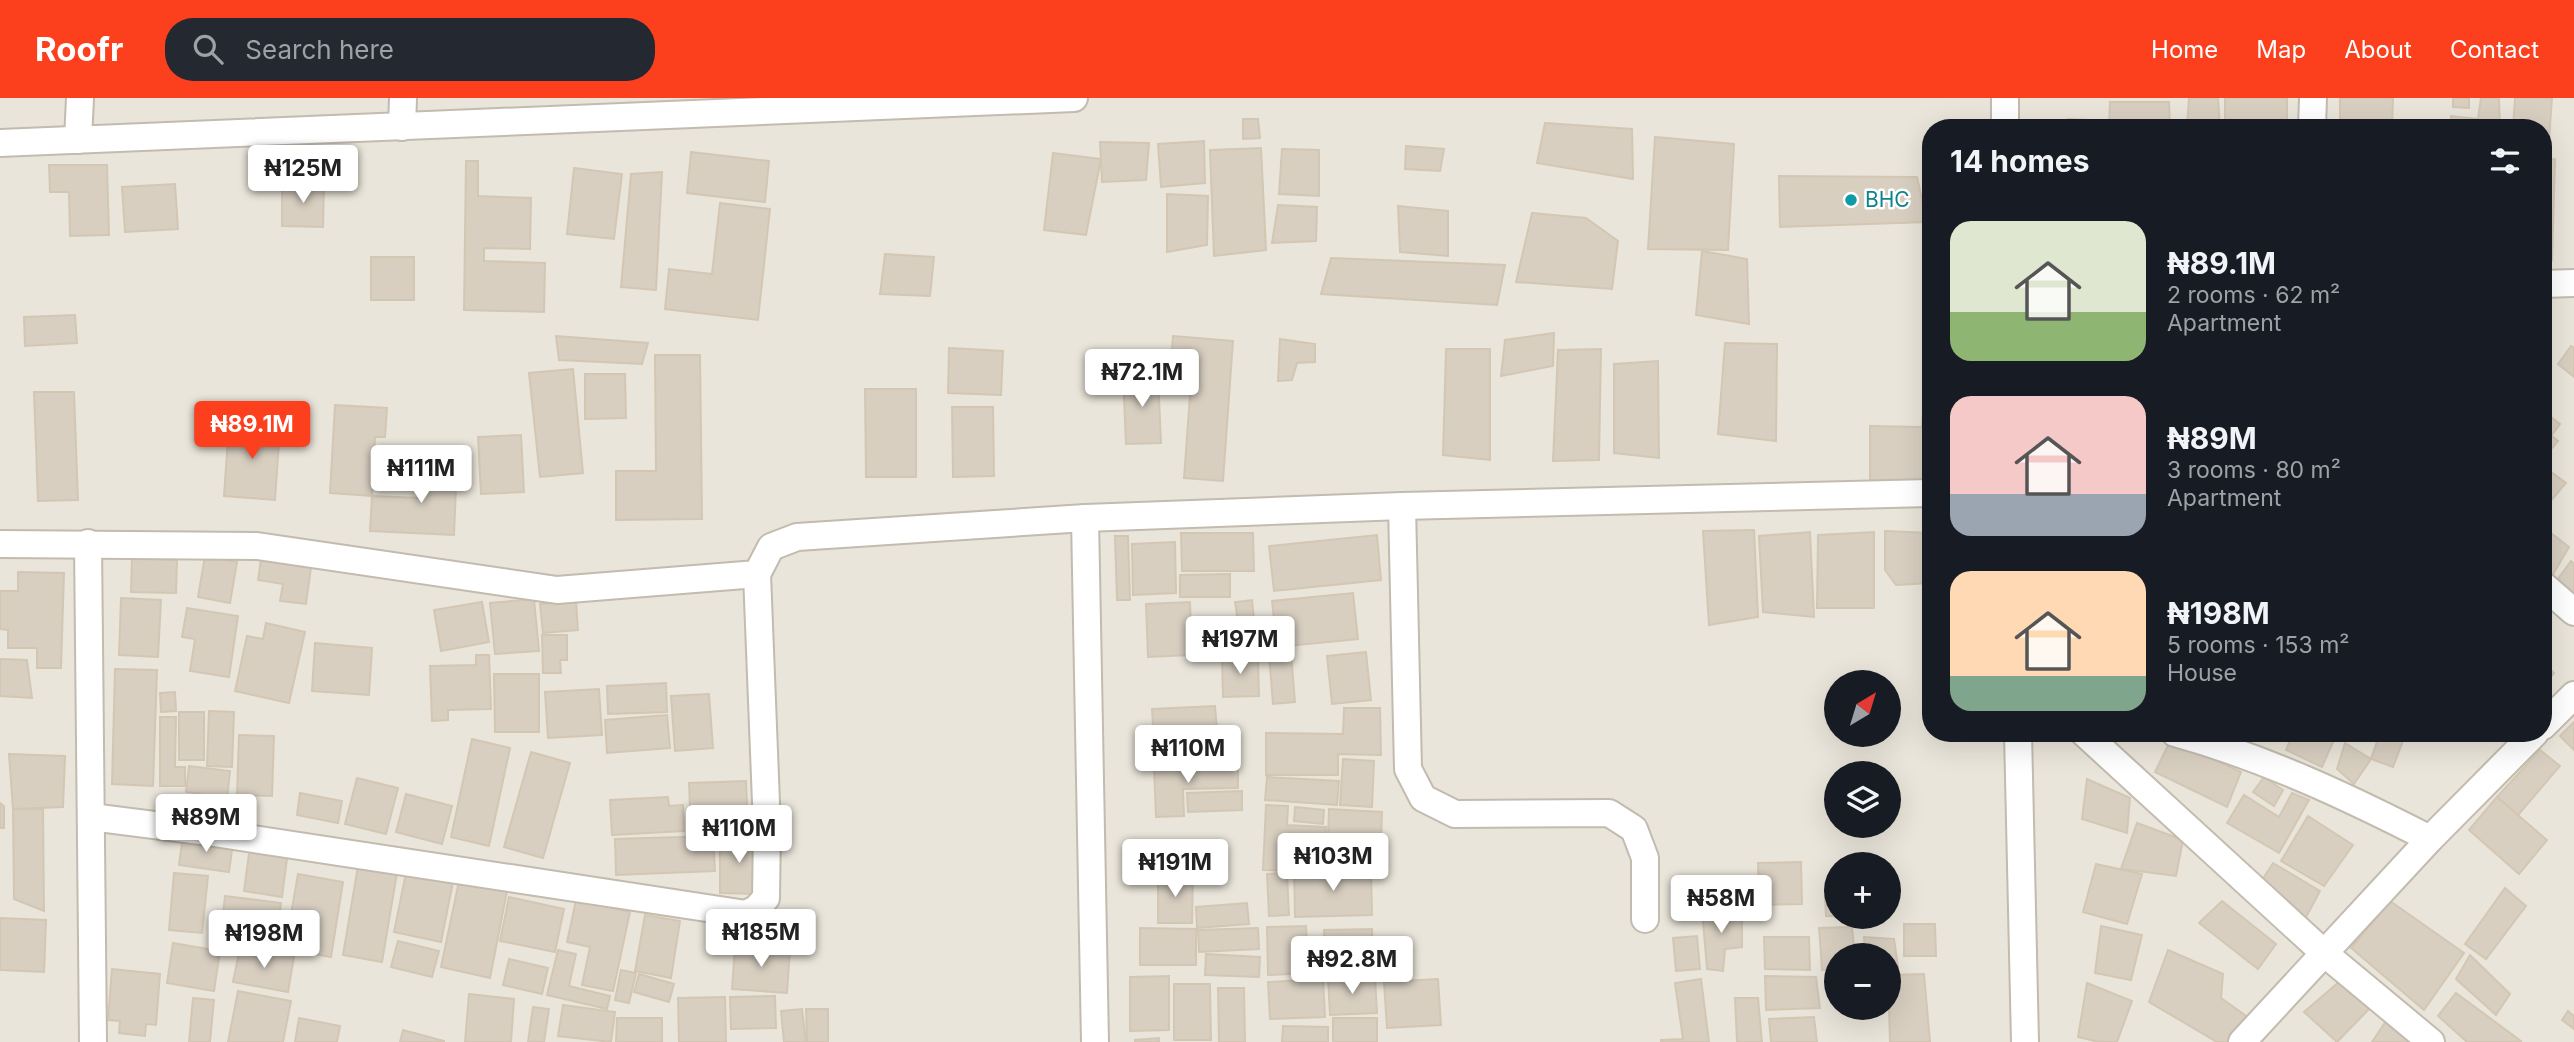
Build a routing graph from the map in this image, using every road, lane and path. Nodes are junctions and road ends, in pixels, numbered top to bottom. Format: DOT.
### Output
graph roads {
  1 [pos="80,98"];
  2 [pos="403,98"];
  3 [pos="1074,98"];
  4 [pos="2005,98"];
  5 [pos="2314,98"];
  6 [pos="745,105"];
  7 [pos="2005,119"];
  8 [pos="2313,119"];
  9 [pos="402,127"];
  10 [pos="78,140"];
  11 [pos="0,143"];
  12 [pos="2574,283"];
  13 [pos="2552,284"];
  14 [pos="1922,493"];
  15 [pos="1402,506"];
  16 [pos="1085,518"];
  17 [pos="88,543"];
  18 [pos="0,544"];
  19 [pos="757,575"];
  20 [pos="2552,594"];
  21 [pos="2574,612"];
  22 [pos="2574,695"];
  23 [pos="2552,717"];
  24 [pos="2018,742"];
  25 [pos="2094,742"];
  26 [pos="2208,742"];
  27 [pos="2526,742"];
  28 [pos="91,817"];
  29 [pos="2430,839"];
  30 [pos="1645,919"];
  31 [pos="2324,953"];
  32 [pos="93,1042"];
  33 [pos="1095,1042"];
  34 [pos="2025,1042"];
  35 [pos="2242,1042"];
  36 [pos="2431,1042"];
  1 -- 10 [label="street"];
  2 -- 9 [label="street"];
  3 -- 6 [label="street"];
  4 -- 7 [label="street"];
  5 -- 8 [label="street"];
  6 -- 9 [label="street"];
  9 -- 10 [label="street"];
  10 -- 11 [label="street"];
  12 -- 13 [label="street"];
  14 -- 15 [label="street"];
  15 -- 16 [label="street"];
  15 -- 30 [label="street"];
  16 -- 19 [label="street"];
  16 -- 33 [label="street"];
  17 -- 18 [label="street"];
  17 -- 19 [label="street"];
  17 -- 28 [label="street"];
  19 -- 28 [label="street"];
  20 -- 21 [label="street"];
  22 -- 23 [label="street"];
  24 -- 34 [label="street"];
  25 -- 31 [label="street"];
  26 -- 29 [label="street"];
  27 -- 29 [label="street"];
  28 -- 32 [label="street"];
  29 -- 31 [label="street"];
  31 -- 35 [label="street"];
  31 -- 36 [label="street"];
}
